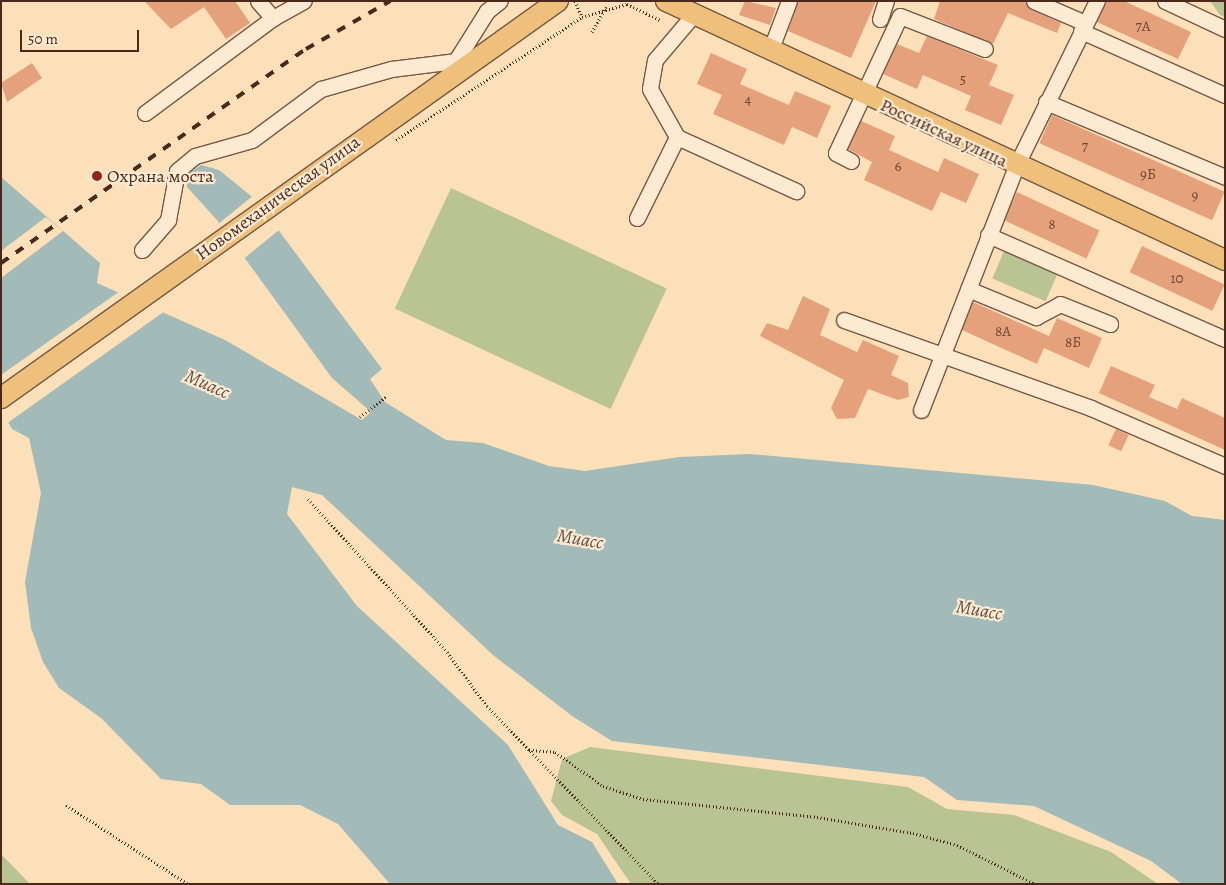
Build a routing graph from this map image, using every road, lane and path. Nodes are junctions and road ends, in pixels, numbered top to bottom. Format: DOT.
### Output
graph roads {
  1 [pos="258,1"];
  2 [pos="304,1"];
  3 [pos="500,1"];
  4 [pos="558,1"];
  5 [pos="575,1"];
  6 [pos="666,1"];
  7 [pos="789,1"];
  8 [pos="886,1"];
  9 [pos="1034,1"];
  10 [pos="1098,1"];
  11 [pos="1165,1"];
  12 [pos="606,7"];
  13 [pos="694,14"];
  14 [pos="582,17"];
  15 [pos="273,18"];
  16 [pos="880,19"];
  17 [pos="1083,27"];
  18 [pos="1225,29"];
  19 [pos="592,32"];
  20 [pos="984,50"];
  21 [pos="770,51"];
  22 [pos="455,61"];
  23 [pos="441,82"];
  24 [pos="1225,94"];
  25 [pos="862,96"];
  26 [pos="1046,102"];
  27 [pos="145,113"];
  28 [pos="677,137"];
  29 [pos="852,161"];
  30 [pos="1016,166"];
  31 [pos="1225,177"];
  32 [pos="796,190"];
  33 [pos="637,218"];
  34 [pos="988,235"];
  35 [pos="142,250"];
  36 [pos="1225,260"];
  37 [pos="968,289"];
  38 [pos="844,320"];
  39 [pos="1110,324"];
  40 [pos="1225,339"];
  41 [pos="942,357"];
  42 [pos="387,396"];
  43 [pos="1,398"];
  44 [pos="921,410"];
  45 [pos="360,417"];
  46 [pos="1225,466"];
  47 [pos="308,499"];
  48 [pos="529,750"];
  49 [pos="66,805"];
  50 [pos="188,884"];
  51 [pos="658,884"];
  52 [pos="1035,884"];
  1 -- 15 [label="lane"];
  2 -- 15 [label="lane"];
  3 -- 22 [label="lane"];
  4 -- 23 [label="main road, Новомеханическая улица"];
  5 -- 14 [label="path"];
  6 -- 13 [label="main road, Российская улица"];
  7 -- 21 [label="lane"];
  8 -- 16 [label="lane"];
  9 -- 17 [label="lane"];
  10 -- 17 [label="lane"];
  11 -- 18 [label="lane"];
  12 -- 19 [label="path"];
  13 -- 21 [label="main road, Российская улица"];
  13 -- 28 [label="lane"];
  15 -- 27 [label="lane"];
  17 -- 24 [label="lane"];
  17 -- 26 [label="lane"];
  20 -- 25 [label="lane"];
  21 -- 25 [label="main road, Российская улица"];
  22 -- 23 [label="lane"];
  22 -- 35 [label="lane"];
  23 -- 43 [label="main road, Новомеханическая улица"];
  25 -- 29 [label="lane"];
  25 -- 30 [label="main road, Российская улица"];
  26 -- 30 [label="lane"];
  26 -- 31 [label="lane"];
  28 -- 32 [label="lane"];
  28 -- 33 [label="lane"];
  30 -- 34 [label="lane"];
  30 -- 36 [label="main road, Российская улица"];
  34 -- 37 [label="lane"];
  34 -- 40 [label="lane"];
  37 -- 39 [label="lane"];
  37 -- 41 [label="lane"];
  38 -- 41 [label="lane"];
  41 -- 44 [label="lane"];
  41 -- 46 [label="lane"];
  42 -- 45 [label="path"];
  47 -- 48 [label="path"];
  48 -- 51 [label="path"];
  48 -- 52 [label="path"];
  49 -- 50 [label="path"];
}
